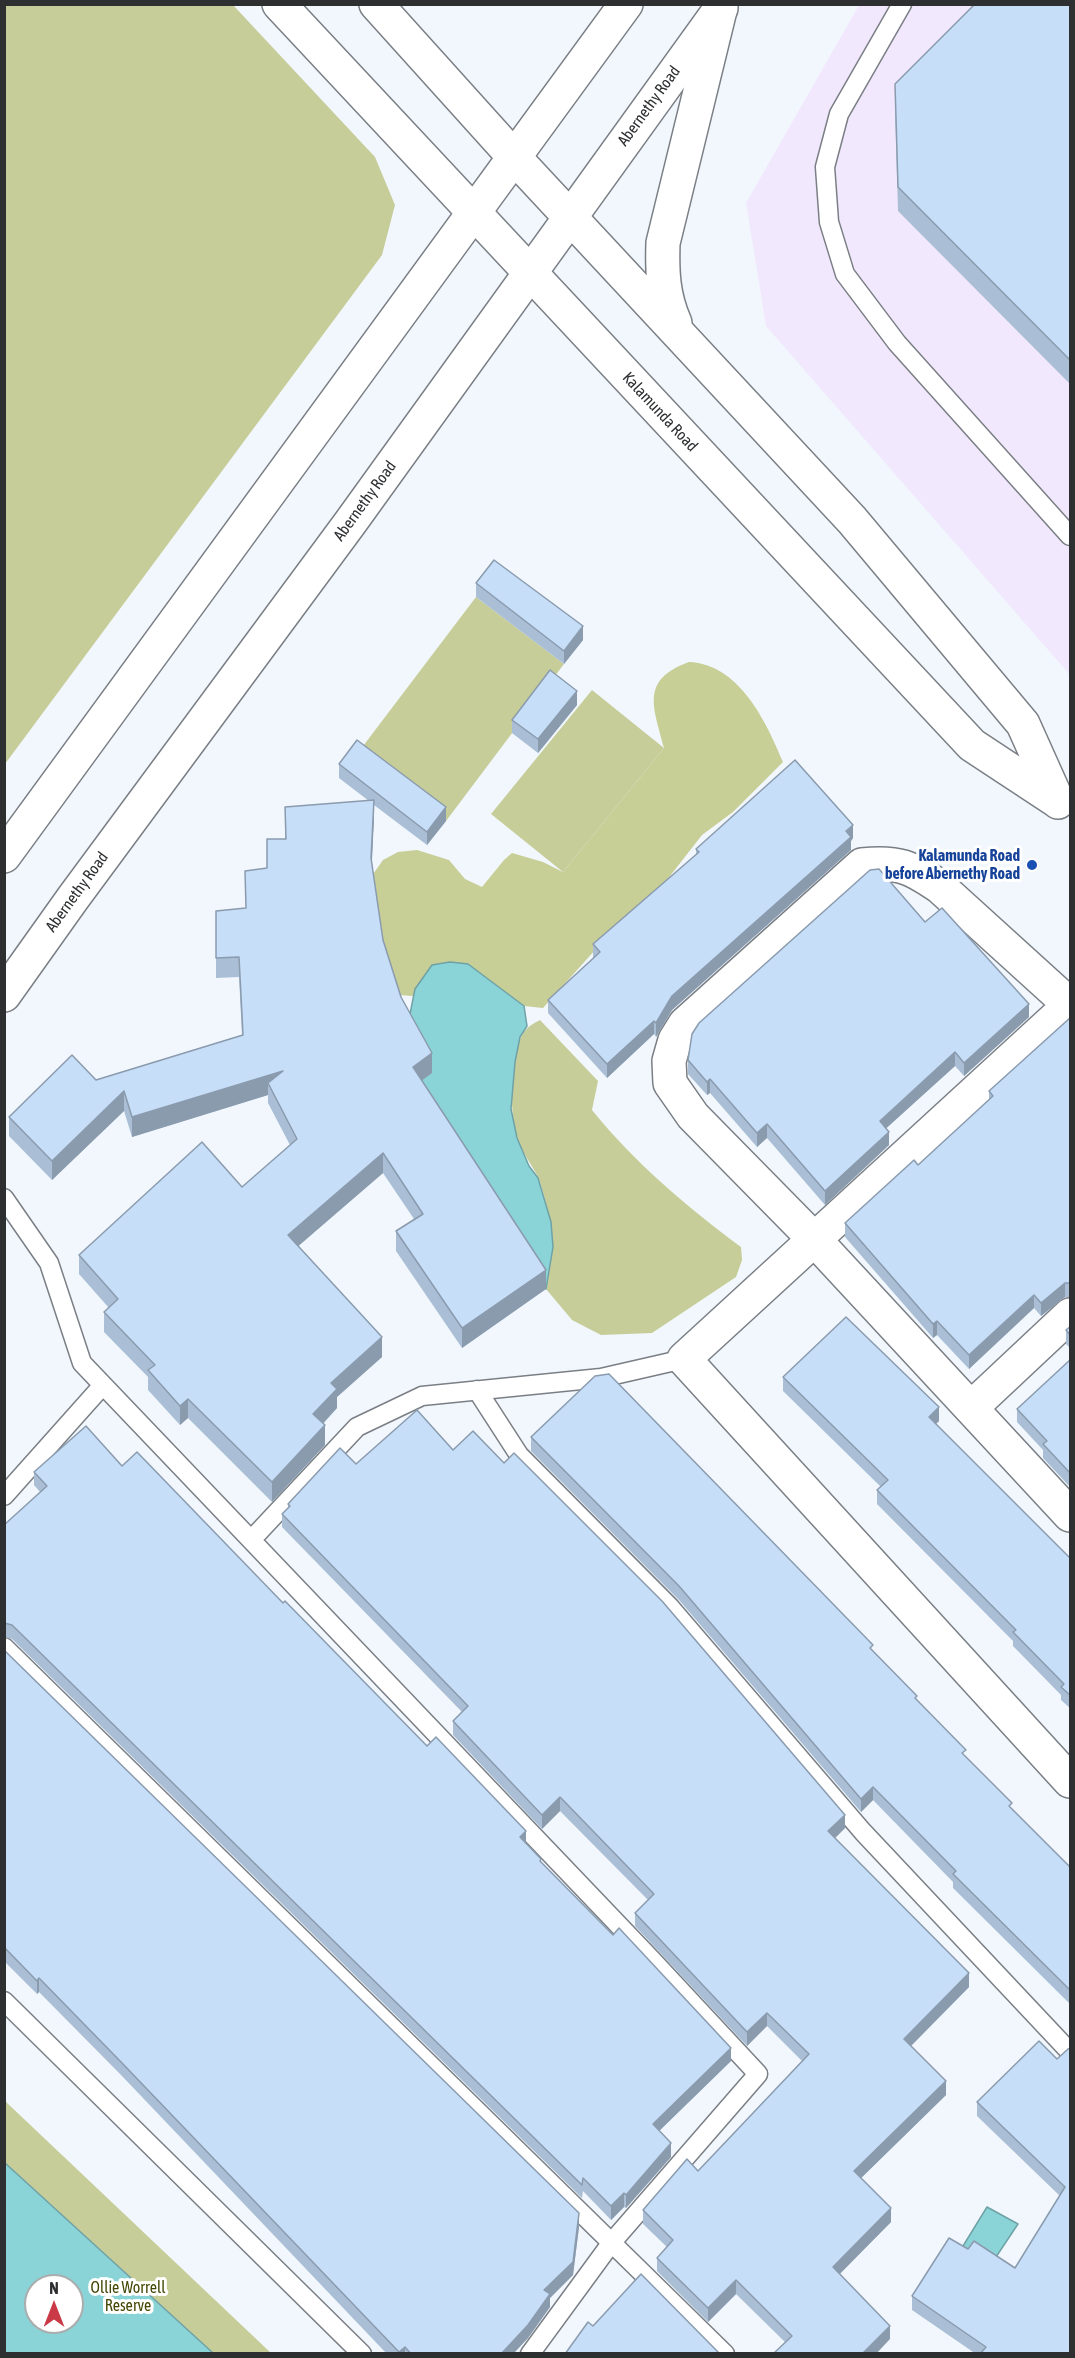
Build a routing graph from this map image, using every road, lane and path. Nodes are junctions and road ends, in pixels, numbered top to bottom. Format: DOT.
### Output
graph roads {
  1 [pos="279,4"];
  2 [pos="376,4"];
  3 [pos="626,4"];
  4 [pos="902,4"];
  5 [pos="722,7"];
  6 [pos="514,157"];
  7 [pos="474,214"];
  8 [pos="570,216"];
  9 [pos="529,272"];
  10 [pos="679,332"];
  11 [pos="1071,536"];
  12 [pos="1064,809"];
  13 [pos="4,856"];
  14 [pos="4,995"];
  15 [pos="1070,1005"];
  16 [pos="4,1198"];
  17 [pos="813,1238"];
  18 [pos="1071,1315"];
  19 [pos="684,1359"];
  20 [pos="103,1385"];
  21 [pos="477,1390"];
  22 [pos="972,1408"];
  23 [pos="4,1496"];
  24 [pos="1071,1515"];
  25 [pos="252,1539"];
  26 [pos="4,1647"];
  27 [pos="1071,1782"];
  28 [pos="4,2001"];
  29 [pos="1071,2052"];
  30 [pos="612,2242"];
  31 [pos="362,2354"];
  32 [pos="530,2354"];
  33 [pos="725,2354"];
  1 -- 7 [label="main road, Kalamunda Road"];
  2 -- 6 [label="main road, Kalamunda Road"];
  3 -- 6 [label="main road"];
  4 -- 11 [label="lane"];
  5 -- 8 [label="main road, Abernethy Road"];
  5 -- 10 [label="main road"];
  6 -- 7 [label="main road"];
  6 -- 8 [label="main road, Kalamunda Road"];
  7 -- 9 [label="main road, Kalamunda Road"];
  7 -- 13 [label="main road"];
  8 -- 9 [label="main road, Abernethy Road"];
  8 -- 10 [label="main road, Kalamunda Road"];
  9 -- 12 [label="main road, Kalamunda Road"];
  9 -- 14 [label="main road, Abernethy Road"];
  10 -- 12 [label="main road, Kalamunda Road"];
  15 -- 17 [label="main road"];
  15 -- 17 [label="main road"];
  16 -- 20 [label="lane"];
  17 -- 19 [label="main road"];
  17 -- 22 [label="main road"];
  18 -- 22 [label="main road"];
  19 -- 21 [label="lane"];
  19 -- 27 [label="main road"];
  20 -- 23 [label="lane"];
  20 -- 25 [label="lane"];
  21 -- 25 [label="lane"];
  21 -- 29 [label="lane"];
  22 -- 24 [label="main road"];
  25 -- 30 [label="lane"];
  26 -- 30 [label="lane"];
  28 -- 31 [label="lane"];
  30 -- 32 [label="lane"];
  30 -- 33 [label="lane"];
}
